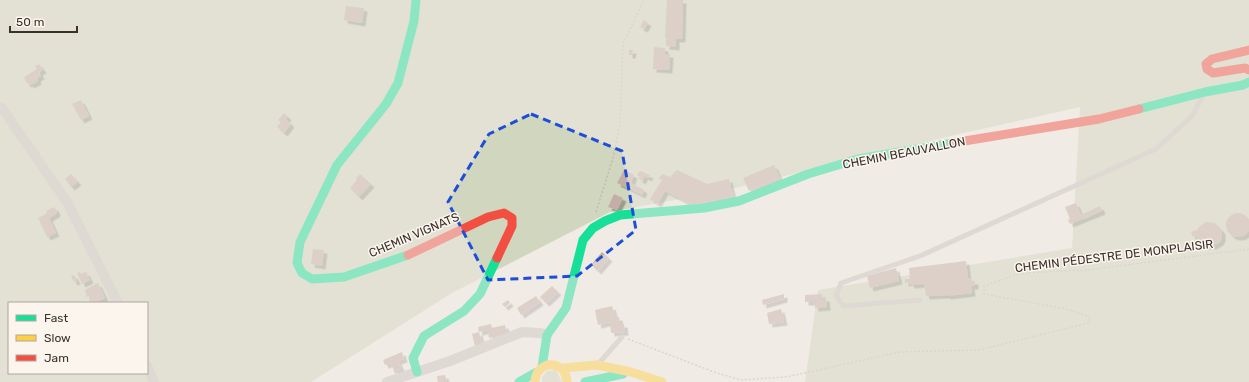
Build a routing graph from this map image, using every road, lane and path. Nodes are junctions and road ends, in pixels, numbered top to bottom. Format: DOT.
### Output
graph roads {
  1 [pos="416,0"];
  2 [pos="644,0"];
  3 [pos="1249,50"];
  4 [pos="1249,70"];
  5 [pos="1249,82"];
  6 [pos="1205,92"];
  7 [pos="2,108"];
  8 [pos="594,228"];
  9 [pos="1249,249"];
  10 [pos="920,300"];
  11 [pos="117,302"];
  12 [pos="622,337"];
  13 [pos="546,338"];
  14 [pos="560,366"];
  15 [pos="148,368"];
  16 [pos="539,370"];
  17 [pos="417,372"];
  18 [pos="591,375"];
  19 [pos="635,376"];
  20 [pos="154,382"];
  21 [pos="387,382"];
  22 [pos="519,382"];
  23 [pos="535,382"];
  24 [pos="567,382"];
  25 [pos="662,382"];
  1 -- 17 [label="street, CHEMIN VIGNATS"];
  2 -- 8 [label="path"];
  3 -- 4 [label="street"];
  5 -- 6 [label="street, CHEMIN BEAUVALLON"];
  6 -- 8 [label="street, CHEMIN BEAUVALLON"];
  6 -- 10 [label="lane"];
  7 -- 11 [label="street"];
  8 -- 13 [label="street, CHEMIN BEAUVALLON"];
  9 -- 12 [label="path, CHEMIN PÉDESTRE DE MONPLAISIR"];
  12 -- 18 [label="lane"];
  13 -- 14 [label="street"];
  13 -- 16 [label="street, CHEMIN BEAUVALLON"];
  13 -- 17 [label="street"];
  14 -- 16 [label="street"];
  14 -- 18 [label="street"];
  14 -- 24 [label="street"];
  15 -- 20 [label="street"];
  16 -- 22 [label="street"];
  16 -- 23 [label="street, CHEMIN BEAUVALLON"];
  17 -- 21 [label="street"];
  18 -- 19 [label="street"];
  18 -- 19 [label="street"];
  19 -- 25 [label="street"];
}
